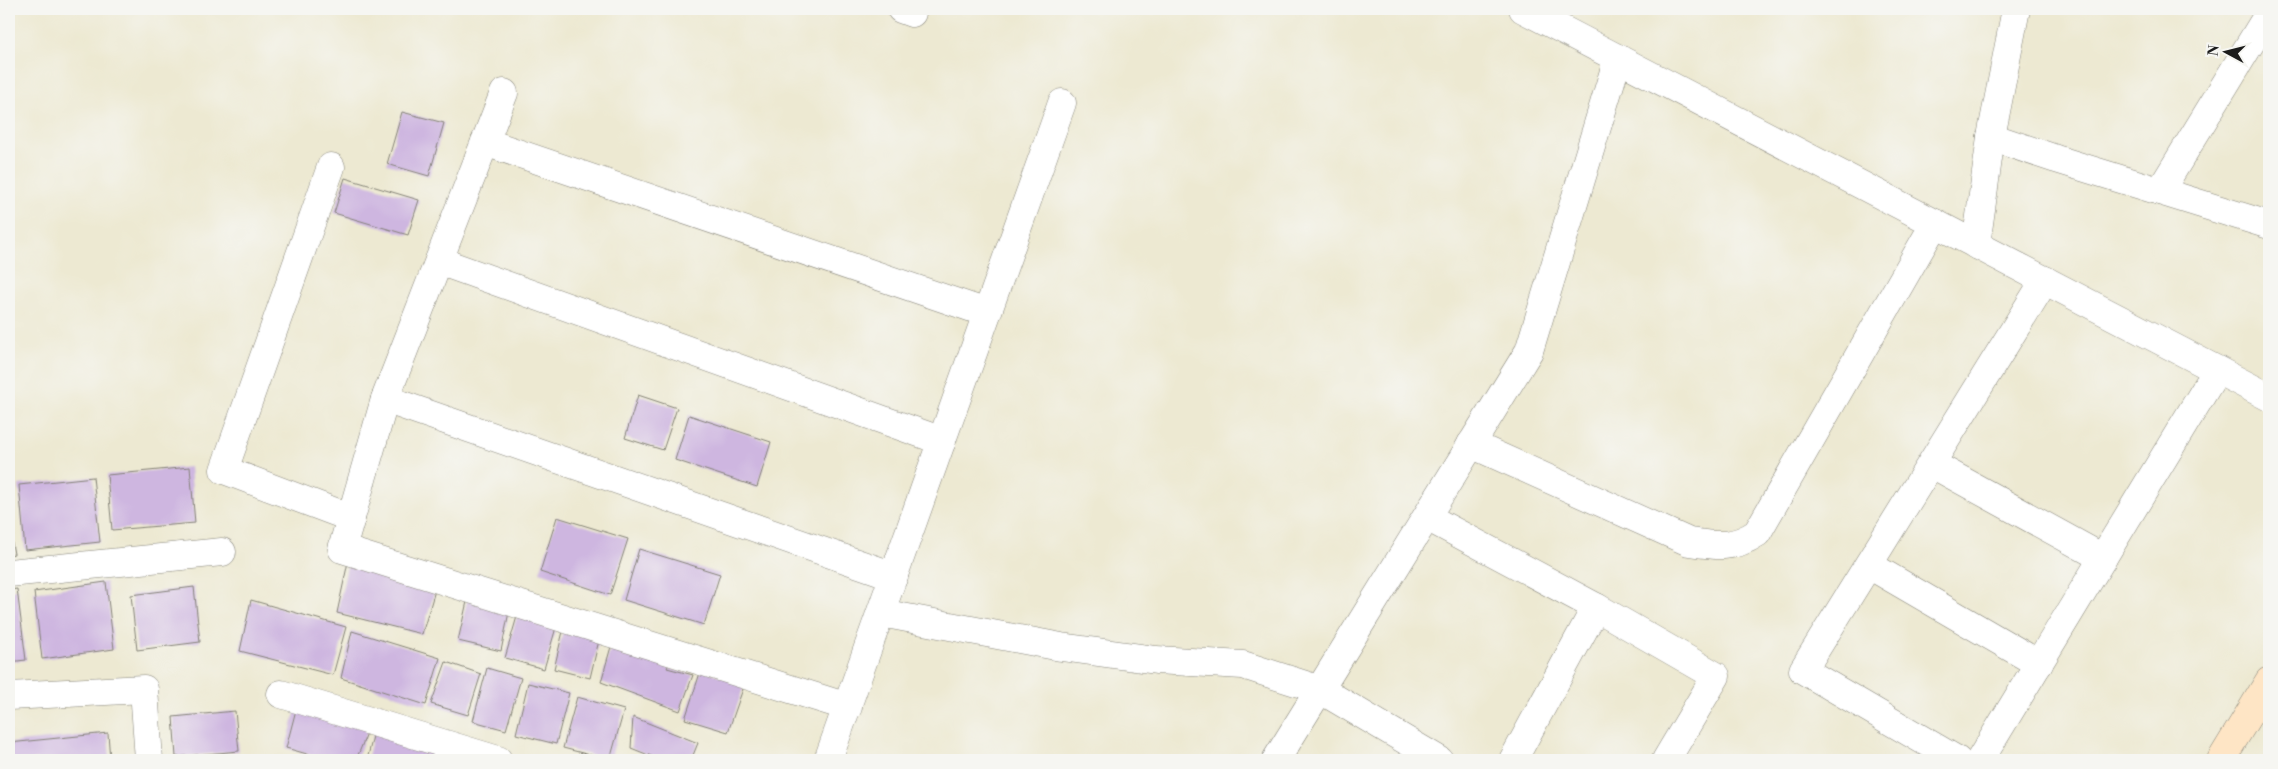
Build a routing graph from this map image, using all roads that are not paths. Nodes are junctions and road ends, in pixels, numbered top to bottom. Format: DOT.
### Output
graph roads {
  1 [pos="1523,9"];
  2 [pos="2016,9"];
  3 [pos="2269,13"];
  4 [pos="1618,58"];
  5 [pos="504,93"];
  6 [pos="1062,102"];
  7 [pos="1991,137"];
  8 [pos="485,142"];
  9 [pos="330,167"];
  10 [pos="2160,191"];
  11 [pos="1935,223"];
  12 [pos="2269,225"];
  13 [pos="1976,245"];
  14 [pos="438,261"];
  15 [pos="2045,280"];
  16 [pos="987,313"];
  17 [pos="2217,370"];
  18 [pos="2269,397"];
  19 [pos="385,399"];
  20 [pos="942,441"];
  21 [pos="1471,444"];
  22 [pos="1932,464"];
  23 [pos="1427,517"];
  24 [pos="351,518"];
  25 [pos="222,552"];
  26 [pos="2103,558"];
  27 [pos="1869,564"];
  28 [pos="9,572"];
  29 [pos="894,576"];
  30 [pos="1596,607"];
  31 [pos="881,613"];
  32 [pos="2039,664"];
  33 [pos="2269,681"];
  34 [pos="1321,690"];
  35 [pos="281,694"];
  36 [pos="9,696"];
  37 [pos="848,707"];
  38 [pos="150,760"];
  39 [pos="498,760"];
  40 [pos="828,760"];
  41 [pos="1276,760"];
  42 [pos="1439,760"];
  43 [pos="1513,760"];
  44 [pos="1666,760"];
  45 [pos="1957,760"];
  46 [pos="1980,760"];
  47 [pos="2221,760"];
  1 -- 4 [label="street"];
  2 -- 7 [label="street"];
  3 -- 10 [label="street"];
  4 -- 11 [label="street"];
  4 -- 21 [label="street"];
  5 -- 8 [label="street"];
  6 -- 16 [label="street"];
  7 -- 10 [label="street"];
  7 -- 13 [label="street"];
  8 -- 14 [label="street"];
  8 -- 16 [label="street"];
  9 -- 24 [label="street"];
  10 -- 12 [label="street"];
  11 -- 13 [label="street"];
  11 -- 21 [label="street"];
  13 -- 15 [label="street"];
  14 -- 19 [label="street"];
  14 -- 20 [label="street"];
  15 -- 17 [label="street"];
  15 -- 22 [label="street"];
  16 -- 20 [label="street"];
  17 -- 18 [label="street"];
  17 -- 26 [label="street"];
  19 -- 24 [label="street"];
  19 -- 29 [label="street"];
  20 -- 29 [label="street"];
  21 -- 23 [label="street"];
  22 -- 26 [label="street"];
  22 -- 27 [label="street"];
  23 -- 30 [label="street"];
  23 -- 34 [label="street"];
  24 -- 37 [label="street"];
  25 -- 28 [label="street"];
  26 -- 32 [label="street"];
  27 -- 32 [label="street"];
  27 -- 45 [label="street"];
  29 -- 31 [label="street"];
  30 -- 43 [label="street"];
  30 -- 44 [label="street"];
  31 -- 34 [label="street"];
  31 -- 37 [label="street"];
  32 -- 46 [label="street"];
  33 -- 47 [label="street"];
  34 -- 41 [label="street"];
  34 -- 42 [label="street"];
  35 -- 39 [label="street"];
  36 -- 38 [label="street"];
  37 -- 40 [label="street"];
}
